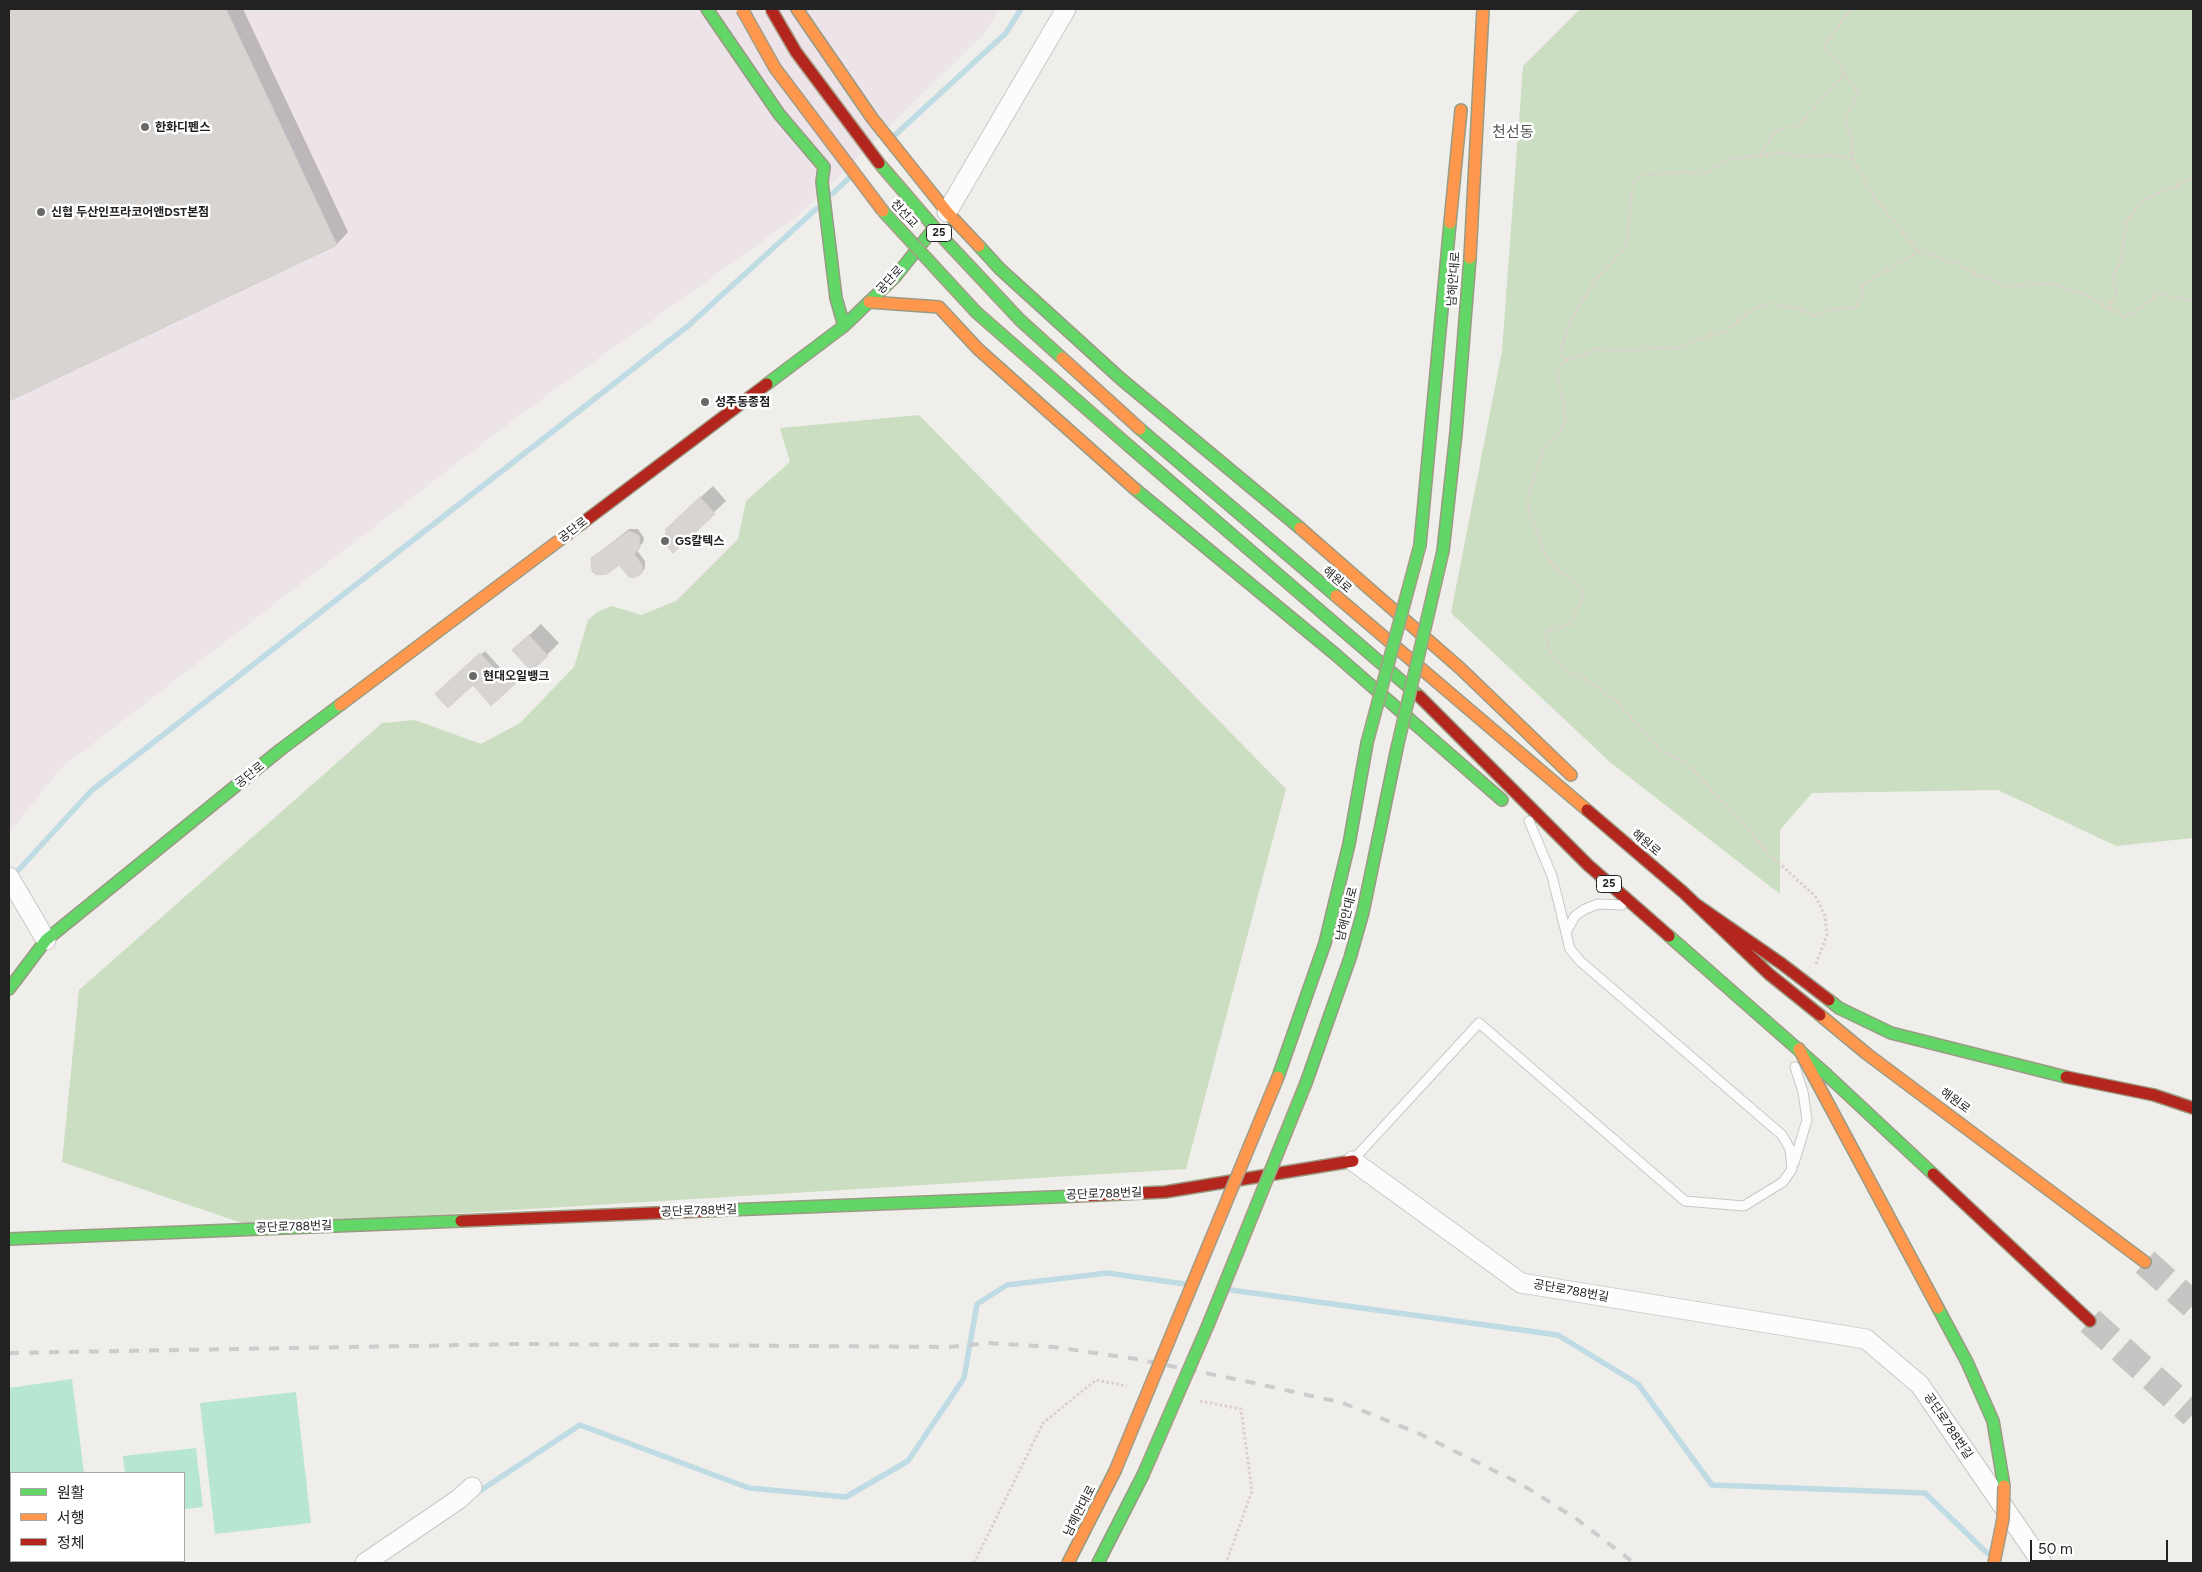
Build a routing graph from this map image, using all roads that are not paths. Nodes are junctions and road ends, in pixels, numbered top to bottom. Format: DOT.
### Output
graph roads {
  1 [pos="707,9"];
  2 [pos="742,9"];
  3 [pos="771,9"];
  4 [pos="797,9"];
  5 [pos="1066,9"];
  6 [pos="1483,9"];
  7 [pos="1462,100"];
  8 [pos="947,212"];
  9 [pos="1033,299"];
  10 [pos="869,302"];
  11 [pos="844,326"];
  12 [pos="969,340"];
  13 [pos="1140,429"];
  14 [pos="1576,780"];
  15 [pos="1596,801"];
  16 [pos="1508,805"];
  17 [pos="1526,818"];
  18 [pos="1588,865"];
  19 [pos="9,877"];
  20 [pos="1683,892"];
  21 [pos="1697,905"];
  22 [pos="1644,914"];
  23 [pos="1566,933"];
  24 [pos="46,940"];
  25 [pos="9,989"];
  26 [pos="1772,1025"];
  27 [pos="1799,1050"];
  28 [pos="2193,1108"];
  29 [pos="1353,1160"];
  30 [pos="1792,1169"];
  31 [pos="9,1239"];
  32 [pos="2145,1262"];
  33 [pos="2090,1321"];
  34 [pos="1143,1475"];
  35 [pos="472,1487"];
  36 [pos="1132,1522"];
  37 [pos="365,1563"];
  38 [pos="1068,1563"];
  39 [pos="1098,1563"];
  40 [pos="1994,1563"];
  41 [pos="2042,1563"];
  1 -- 11 [label="main road"];
  2 -- 18 [label="main road, 천선교 / 25, bridge"];
  3 -- 13 [label="main road, 천선교 / 25, bridge"];
  4 -- 8 [label="main road"];
  5 -- 8 [label="street, 공단로"];
  6 -- 34 [label="main road, 남해안대로, bridge"];
  7 -- 38 [label="main road, 남해안대로, bridge"];
  8 -- 9 [label="main road"];
  8 -- 10 [label="main road, 공단로"];
  9 -- 12 [label="main road"];
  9 -- 14 [label="main road"];
  10 -- 11 [label="main road, 공단로"];
  10 -- 12 [label="main road"];
  11 -- 24 [label="main road, 공단로"];
  12 -- 16 [label="main road"];
  13 -- 20 [label="main road, 해원로 / 25"];
  15 -- 20 [label="main road"];
  17 -- 18 [label="main road"];
  17 -- 23 [label="lane"];
  18 -- 22 [label="main road, 25"];
  19 -- 24 [label="street"];
  20 -- 21 [label="main road, 해원로 / 25"];
  21 -- 28 [label="main road"];
  21 -- 32 [label="main road, 해원로 / 25"];
  22 -- 23 [label="lane"];
  22 -- 26 [label="main road, 25"];
  23 -- 30 [label="lane"];
  24 -- 25 [label="main road, 공단로"];
  26 -- 27 [label="main road, 25"];
  26 -- 30 [label="lane"];
  27 -- 33 [label="main road, 25"];
  27 -- 40 [label="main road, bridge"];
  29 -- 30 [label="lane"];
  29 -- 31 [label="main road, 공단로788번길"];
  29 -- 41 [label="street, 공단로788번길"];
  34 -- 36 [label="main road"];
  34 -- 39 [label="main road"];
  35 -- 37 [label="street"];
}
